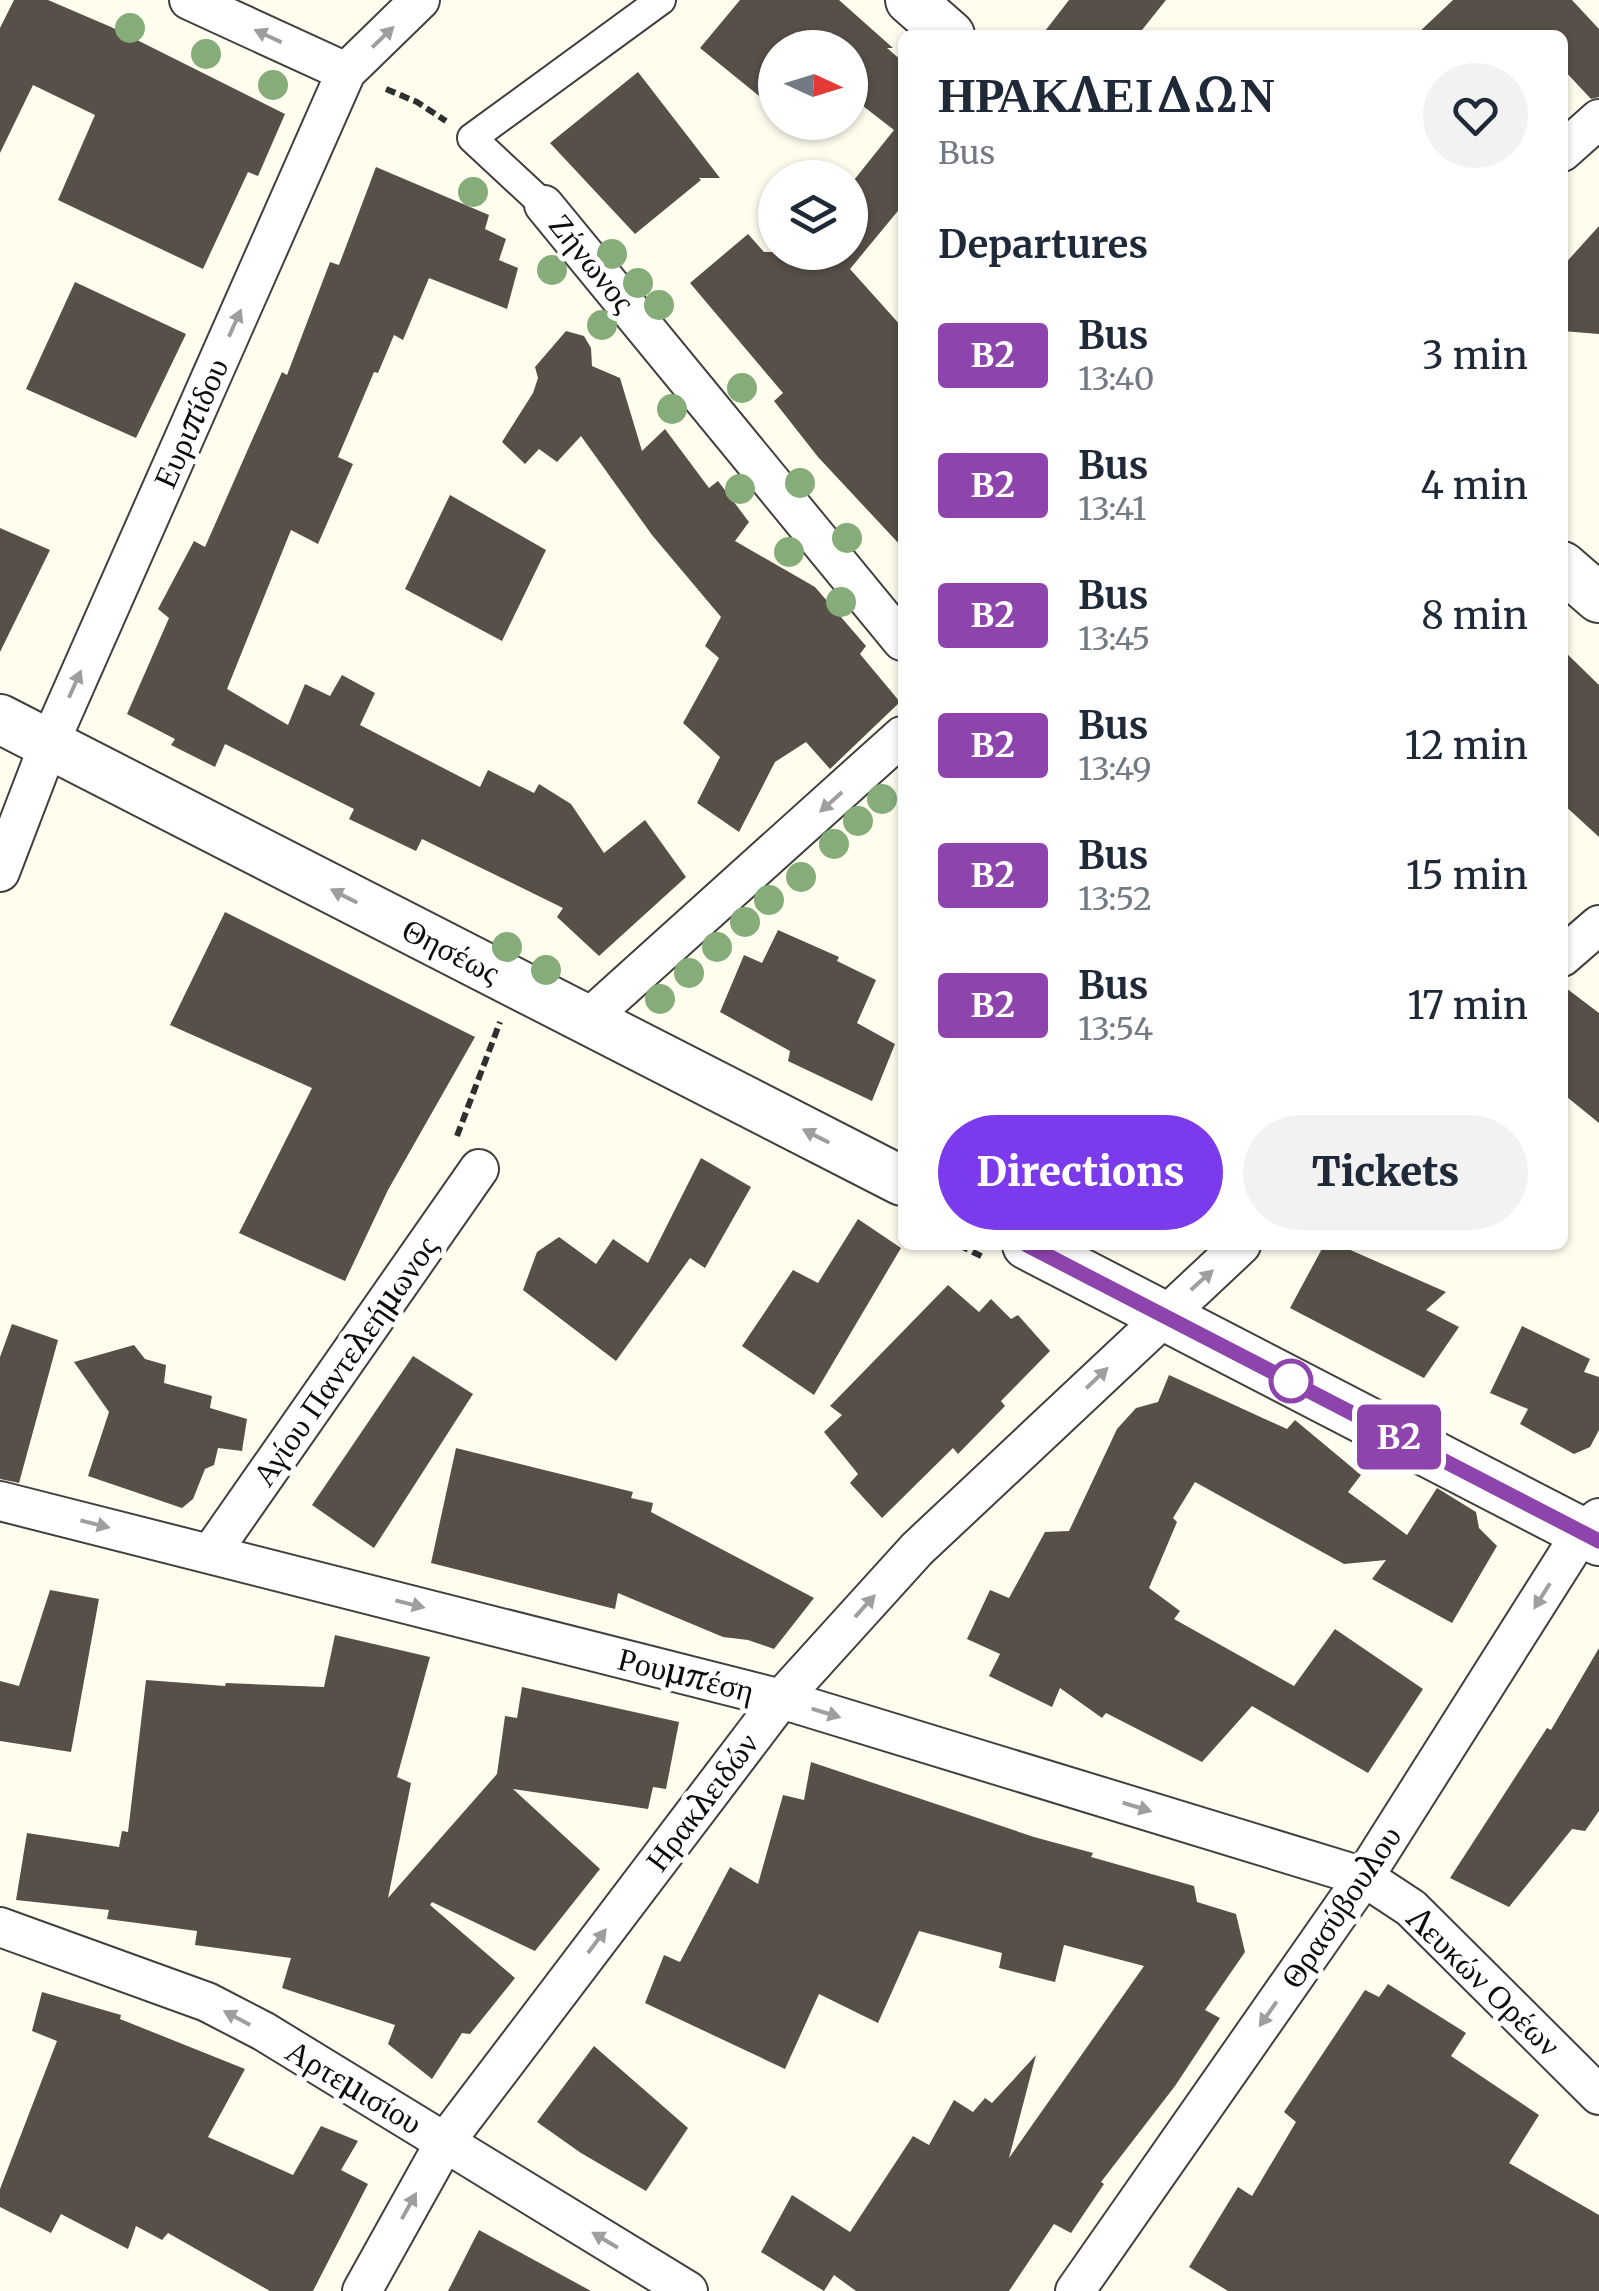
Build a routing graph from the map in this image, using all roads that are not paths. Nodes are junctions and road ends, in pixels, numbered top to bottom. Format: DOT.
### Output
graph roads {
  1 [pos="189,0"];
  2 [pos="420,0"];
  3 [pos="661,0"];
  4 [pos="910,0"];
  5 [pos="944,30"];
  6 [pos="346,72"];
  7 [pos="1599,119"];
  8 [pos="1568,147"];
  9 [pos="544,204"];
  10 [pos="1568,571"];
  11 [pos="1599,598"];
  12 [pos="898,636"];
  13 [pos="0,720"];
  14 [pos="898,740"];
  15 [pos="48,744"];
  16 [pos="0,872"];
  17 [pos="1599,924"];
  18 [pos="1568,952"];
  19 [pos="588,1019"];
  20 [pos="468,1155"];
  21 [pos="898,1179"];
  22 [pos="1037,1250"];
  23 [pos="1235,1250"];
  24 [pos="1163,1315"];
  25 [pos="0,1501"];
  26 [pos="1593,1530"];
  27 [pos="211,1553"];
  28 [pos="780,1699"];
  29 [pos="1364,1877"];
  30 [pos="0,1928"];
  31 [pos="1599,2095"];
  32 [pos="445,2142"];
  33 [pos="362,2291"];
  34 [pos="688,2291"];
  35 [pos="1075,2291"];
  6 -- 1 [label="street, one-way"];
  6 -- 2 [label="street, Ευριπίδου, one-way"];
  3 -- 9 [label="street, Ζήνωνος"];
  4 -- 5 [label="street"];
  15 -- 6 [label="street, Ευριπίδου, one-way"];
  7 -- 8 [label="street"];
  9 -- 12 [label="street, Ζήνωνος"];
  10 -- 11 [label="street"];
  13 -- 15 [label="street, Θησέως"];
  14 -- 19 [label="street, one-way"];
  15 -- 16 [label="street, Ευριπίδου"];
  19 -- 15 [label="street, Θησέως, one-way"];
  17 -- 18 [label="street"];
  21 -- 19 [label="street, Θησέως, one-way"];
  20 -- 27 [label="street, Αγίου Παντελεήμωνος"];
  22 -- 24 [label="street"];
  24 -- 23 [label="street, Ηρακλειδών, one-way"];
  24 -- 26 [label="street"];
  28 -- 24 [label="street, Ηρακλειδών, one-way"];
  25 -- 27 [label="street, Ρουμπέση, one-way"];
  26 -- 29 [label="street, Θρασύβουλου, one-way"];
  27 -- 28 [label="street, Ρουμπέση, one-way"];
  28 -- 29 [label="street, Ρουμπέση, one-way"];
  32 -- 28 [label="street, Ηρακλειδών, one-way"];
  29 -- 31 [label="street, Λευκών Ορέων"];
  29 -- 35 [label="street, Θρασύβουλου, one-way"];
  32 -- 30 [label="street, Αρτεμισίου, one-way"];
  33 -- 32 [label="street, Ηρακλειδών, one-way"];
  34 -- 32 [label="street, Αρτεμισίου, one-way"];
}
